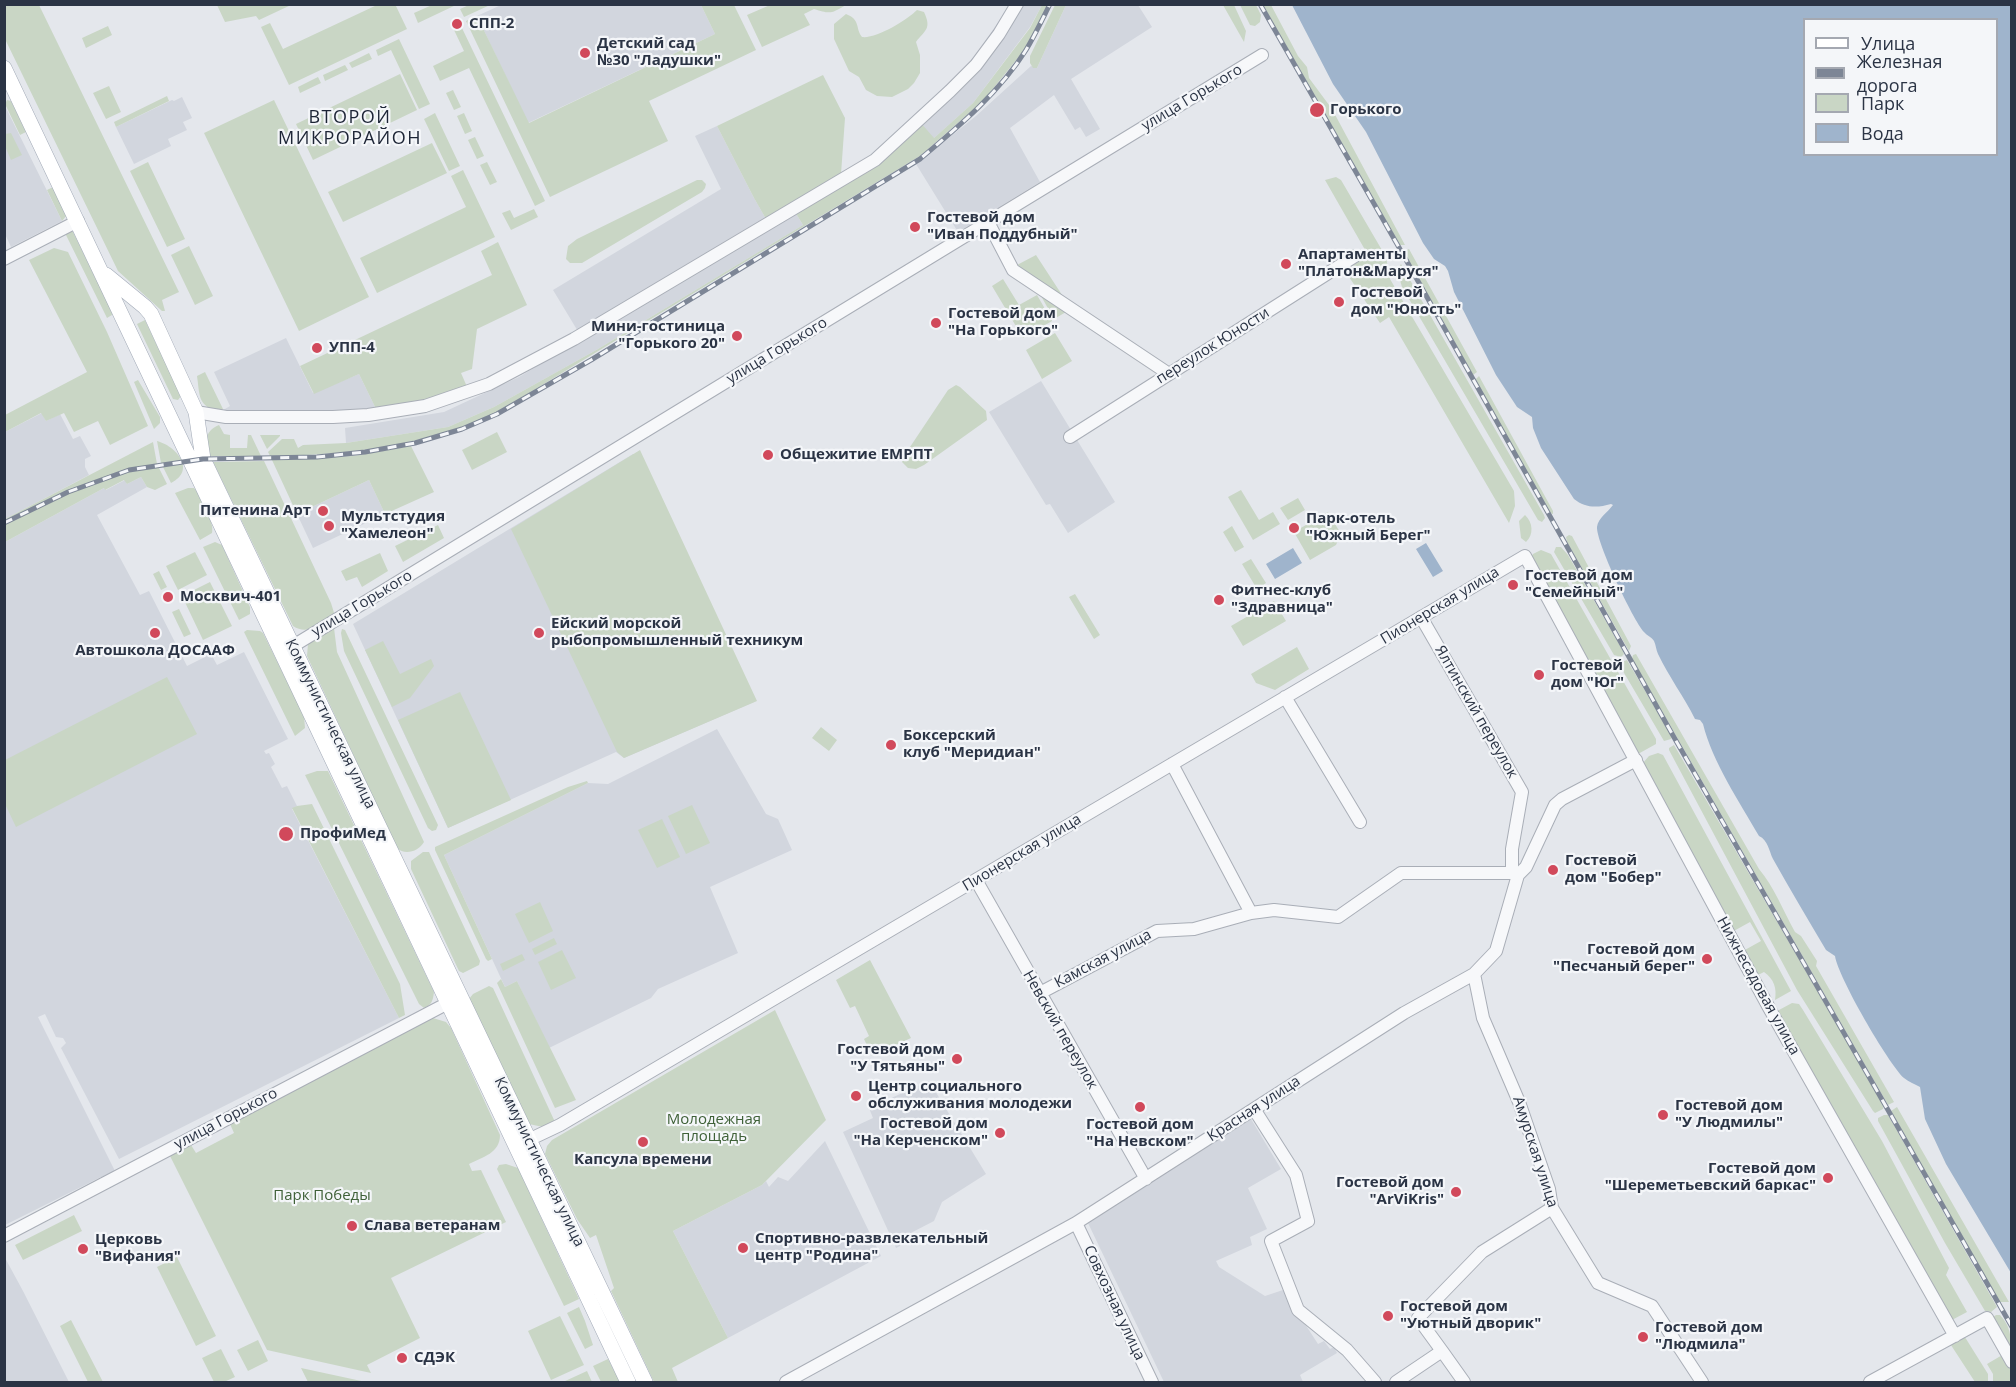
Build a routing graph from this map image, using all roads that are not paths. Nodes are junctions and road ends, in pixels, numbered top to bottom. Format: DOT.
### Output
graph roads {
  1 [pos="1017,4"];
  2 [pos="1262,55"];
  3 [pos="4,68"];
  4 [pos="9,91"];
  5 [pos="78,221"];
  6 [pos="988,222"];
  7 [pos="1355,256"];
  8 [pos="4,259"];
  9 [pos="101,271"];
  10 [pos="145,307"];
  11 [pos="122,317"];
  12 [pos="1169,374"];
  13 [pos="165,407"];
  14 [pos="196,412"];
  15 [pos="226,417"];
  16 [pos="200,435"];
  17 [pos="1070,438"];
  18 [pos="1525,556"];
  19 [pos="1421,617"];
  20 [pos="293,646"];
  21 [pos="1285,698"];
  22 [pos="1636,760"];
  23 [pos="1172,764"];
  24 [pos="1359,822"];
  25 [pos="1515,874"];
  26 [pos="976,880"];
  27 [pos="1251,913"];
  28 [pos="1474,974"];
  29 [pos="1040,993"];
  30 [pos="448,1003"];
  31 [pos="1254,1109"];
  32 [pos="522,1143"];
  33 [pos="1146,1179"];
  34 [pos="1552,1208"];
  35 [pos="1076,1223"];
  36 [pos="4,1236"];
  37 [pos="1955,1336"];
  38 [pos="1442,1351"];
  39 [pos="2012,1362"];
  40 [pos="628,1383"];
  41 [pos="645,1383"];
  42 [pos="786,1383"];
  43 [pos="1152,1383"];
  44 [pos="1375,1383"];
  45 [pos="1396,1383"];
  46 [pos="1464,1383"];
  47 [pos="1702,1383"];
  48 [pos="1870,1383"];
  1 -- 15 [label="street"];
  2 -- 6 [label="street, улица Горького"];
  3 -- 4 [label="main road, Коммунистическая улица"];
  4 -- 5 [label="main road, Коммунистическая улица"];
  5 -- 8 [label="street"];
  5 -- 9 [label="main road, Коммунистическая улица"];
  6 -- 12 [label="street"];
  6 -- 20 [label="street, улица Горького"];
  7 -- 12 [label="street, переулок Юности"];
  9 -- 10 [label="main road, Коммунистическая улица"];
  9 -- 11 [label="main road, Коммунистическая улица"];
  10 -- 11 [label="main road"];
  10 -- 14 [label="main road, Коммунистическая улица"];
  11 -- 13 [label="main road, Коммунистическая улица"];
  12 -- 17 [label="street, переулок Юности"];
  13 -- 14 [label="main road"];
  13 -- 30 [label="main road, Коммунистическая улица"];
  14 -- 15 [label="street"];
  14 -- 16 [label="main road, Коммунистическая улица"];
  15 -- 16 [label="street"];
  16 -- 20 [label="main road, Коммунистическая улица"];
  18 -- 19 [label="street, Пионерская улица"];
  18 -- 22 [label="street, Нижнесадовая улица"];
  19 -- 21 [label="street, Пионерская улица"];
  19 -- 25 [label="street, Ялтинский переулок"];
  20 -- 32 [label="main road, Коммунистическая улица"];
  21 -- 23 [label="street, Пионерская улица"];
  21 -- 24 [label="street"];
  22 -- 25 [label="street, Красная улица"];
  22 -- 37 [label="street, Нижнесадовая улица"];
  23 -- 26 [label="street, Пионерская улица"];
  23 -- 27 [label="street"];
  25 -- 27 [label="street, Камская улица"];
  25 -- 28 [label="street, Красная улица"];
  26 -- 29 [label="street, Невский переулок"];
  26 -- 32 [label="street, Пионерская улица"];
  27 -- 29 [label="street, Камская улица"];
  28 -- 31 [label="street, Красная улица"];
  28 -- 34 [label="street, Амурская улица"];
  29 -- 33 [label="street, Невский переулок"];
  30 -- 32 [label="main road, Коммунистическая улица"];
  30 -- 36 [label="street, улица Горького"];
  31 -- 33 [label="street, Красная улица"];
  31 -- 44 [label="street"];
  32 -- 40 [label="main road, Коммунистическая улица"];
  32 -- 41 [label="main road, Коммунистическая улица"];
  33 -- 35 [label="street, Красная улица"];
  34 -- 38 [label="street"];
  34 -- 47 [label="street, Амурская улица"];
  35 -- 42 [label="street, Красная улица"];
  35 -- 43 [label="street, Совхозная улица"];
  37 -- 39 [label="street"];
  37 -- 48 [label="street"];
  38 -- 45 [label="street"];
  38 -- 46 [label="street"];
}
